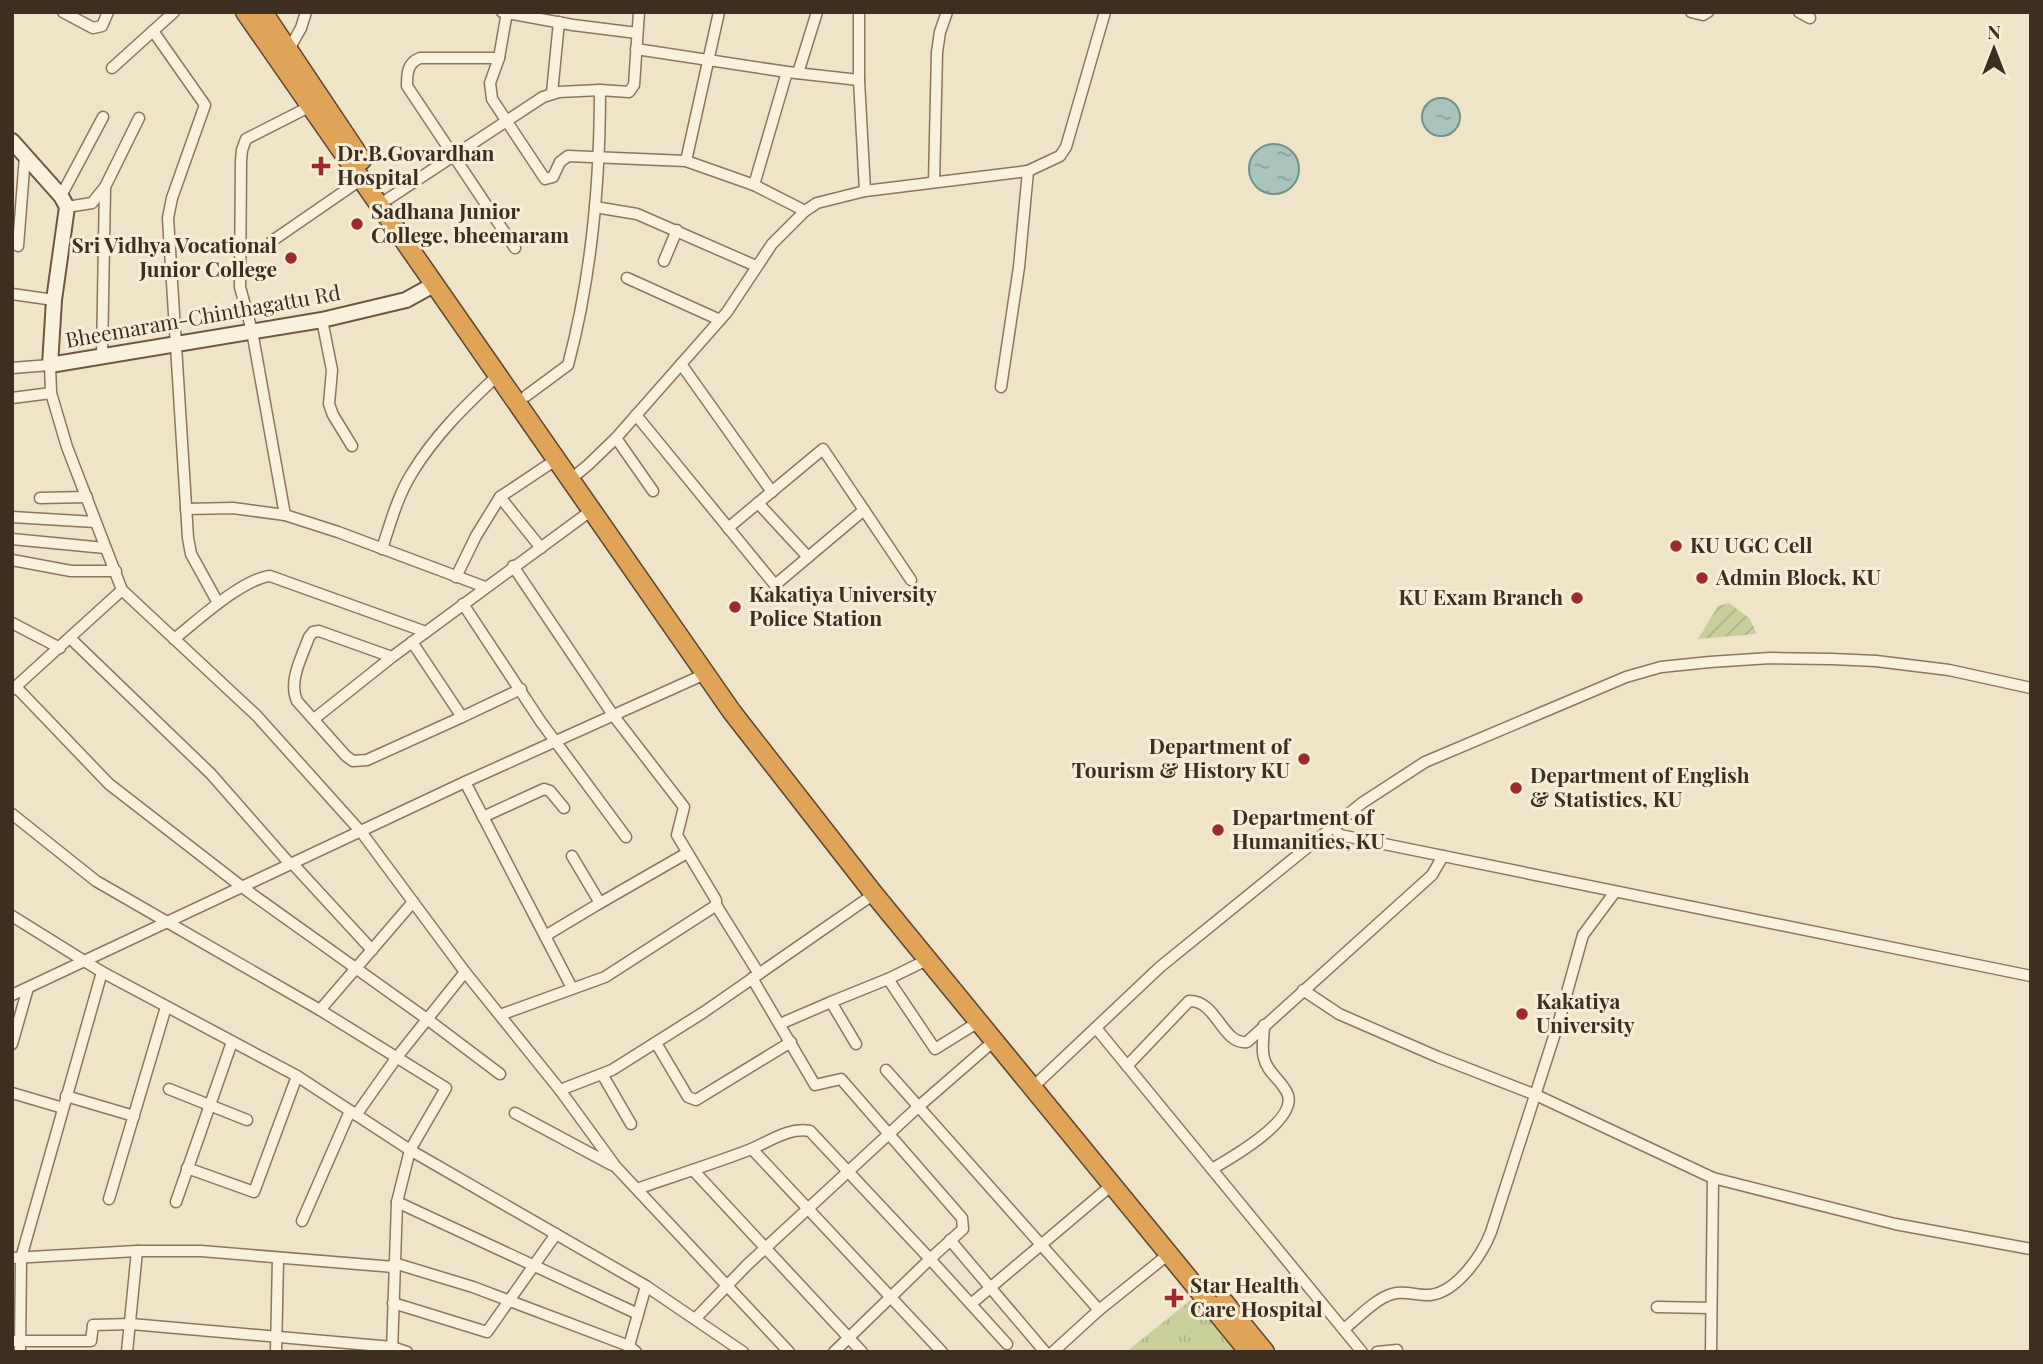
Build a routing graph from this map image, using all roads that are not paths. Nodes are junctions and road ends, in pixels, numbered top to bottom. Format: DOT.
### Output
graph roads {
  1 [pos="63,12"];
  2 [pos="108,12"];
  3 [pos="174,12"];
  4 [pos="245,12"];
  5 [pos="262,12"];
  6 [pos="306,12"];
  7 [pos="501,12"];
  8 [pos="639,12"];
  9 [pos="719,12"];
  10 [pos="817,12"];
  11 [pos="859,12"];
  12 [pos="947,12"];
  13 [pos="1105,12"];
  14 [pos="1691,12"];
  15 [pos="1708,12"];
  16 [pos="1798,12"];
  17 [pos="507,13"];
  18 [pos="1810,18"];
  19 [pos="559,22"];
  20 [pos="153,31"];
  21 [pos="638,33"];
  22 [pos="636,49"];
  23 [pos="284,57"];
  24 [pos="499,58"];
  25 [pos="707,60"];
  26 [pos="112,68"];
  27 [pos="786,72"];
  28 [pos="798,73"];
  29 [pos="859,80"];
  30 [pos="600,90"];
  31 [pos="552,93"];
  32 [pos="309,107"];
  33 [pos="103,117"];
  34 [pos="139,118"];
  35 [pos="507,121"];
  36 [pos="12,141"];
  37 [pos="25,156"];
  38 [pos="453,157"];
  39 [pos="600,157"];
  40 [pos="686,162"];
  41 [pos="1028,171"];
  42 [pos="362,179"];
  43 [pos="934,182"];
  44 [pos="754,185"];
  45 [pos="105,187"];
  46 [pos="865,191"];
  47 [pos="388,198"];
  48 [pos="64,201"];
  49 [pos="596,207"];
  50 [pos="805,211"];
  51 [pos="677,230"];
  52 [pos="272,241"];
  53 [pos="18,246"];
  54 [pos="515,248"];
  55 [pos="664,261"];
  56 [pos="757,266"];
  57 [pos="627,278"];
  58 [pos="435,284"];
  59 [pos="12,294"];
  60 [pos="54,300"];
  61 [pos="322,320"];
  62 [pos="720,320"];
  63 [pos="252,331"];
  64 [pos="177,343"];
  65 [pos="102,356"];
  66 [pos="681,364"];
  67 [pos="50,365"];
  68 [pos="12,368"];
  69 [pos="498,375"];
  70 [pos="1001,387"];
  71 [pos="51,393"];
  72 [pos="526,396"];
  73 [pos="12,398"];
  74 [pos="636,415"];
  75 [pos="616,438"];
  76 [pos="352,446"];
  77 [pos="557,459"];
  78 [pos="575,476"];
  79 [pos="653,491"];
  80 [pos="772,492"];
  81 [pos="87,497"];
  82 [pos="500,497"];
  83 [pos="40,498"];
  84 [pos="758,503"];
  85 [pos="186,509"];
  86 [pos="592,510"];
  87 [pos="864,510"];
  88 [pos="285,515"];
  89 [pos="12,517"];
  90 [pos="95,522"];
  91 [pos="728,528"];
  92 [pos="12,539"];
  93 [pos="105,548"];
  94 [pos="541,548"];
  95 [pos="382,549"];
  96 [pos="808,557"];
  97 [pos="12,560"];
  98 [pos="513,566"];
  99 [pos="116,571"];
  100 [pos="456,577"];
  101 [pos="911,580"];
  102 [pos="485,587"];
  103 [pos="122,590"];
  104 [pos="218,603"];
  105 [pos="463,604"];
  106 [pos="12,623"];
  107 [pos="426,632"];
  108 [pos="70,638"];
  109 [pos="174,639"];
  110 [pos="412,642"];
  111 [pos="60,648"];
  112 [pos="392,657"];
  113 [pos="705,674"];
  114 [pos="12,675"];
  115 [pos="18,686"];
  116 [pos="2031,688"];
  117 [pos="521,689"];
  118 [pos="613,715"];
  119 [pos="462,717"];
  120 [pos="314,719"];
  121 [pos="558,742"];
  122 [pos="465,782"];
  123 [pos="564,808"];
  124 [pos="12,814"];
  125 [pos="483,817"];
  126 [pos="1332,826"];
  127 [pos="362,833"];
  128 [pos="626,837"];
  129 [pos="687,853"];
  130 [pos="572,856"];
  131 [pos="1443,856"];
  132 [pos="291,863"];
  133 [pos="242,887"];
  134 [pos="1615,892"];
  135 [pos="874,894"];
  136 [pos="413,902"];
  137 [pos="600,903"];
  138 [pos="716,905"];
  139 [pos="12,916"];
  140 [pos="168,921"];
  141 [pos="545,936"];
  142 [pos="372,950"];
  143 [pos="929,959"];
  144 [pos="83,962"];
  145 [pos="355,969"];
  146 [pos="102,972"];
  147 [pos="465,972"];
  148 [pos="755,976"];
  149 [pos="2031,976"];
  150 [pos="888,979"];
  151 [pos="28,988"];
  152 [pos="572,988"];
  153 [pos="1303,990"];
  154 [pos="12,995"];
  155 [pos="831,1002"];
  156 [pos="166,1007"];
  157 [pos="320,1010"];
  158 [pos="500,1015"];
  159 [pos="427,1019"];
  160 [pos="980,1021"];
  161 [pos="780,1024"];
  162 [pos="1264,1025"];
  163 [pos="1096,1028"];
  164 [pos="996,1040"];
  165 [pos="232,1042"];
  166 [pos="656,1042"];
  167 [pos="791,1042"];
  168 [pos="12,1044"];
  169 [pos="856,1044"];
  170 [pos="397,1057"];
  171 [pos="1127,1066"];
  172 [pos="886,1070"];
  173 [pos="500,1074"];
  174 [pos="601,1074"];
  175 [pos="297,1076"];
  176 [pos="1038,1083"];
  177 [pos="169,1088"];
  178 [pos="560,1090"];
  179 [pos="12,1093"];
  180 [pos="1535,1095"];
  181 [pos="66,1096"];
  182 [pos="209,1105"];
  183 [pos="918,1107"];
  184 [pos="63,1108"];
  185 [pos="353,1113"];
  186 [pos="515,1113"];
  187 [pos="134,1116"];
  188 [pos="247,1120"];
  189 [pos="631,1124"];
  190 [pos="888,1135"];
  191 [pos="752,1149"];
  192 [pos="410,1150"];
  193 [pos="615,1167"];
  194 [pos="187,1168"];
  195 [pos="1212,1169"];
  196 [pos="693,1170"];
  197 [pos="848,1172"];
  198 [pos="1713,1178"];
  199 [pos="1113,1184"];
  200 [pos="637,1189"];
  201 [pos="108,1199"];
  202 [pos="176,1202"];
  203 [pos="397,1202"];
  204 [pos="808,1209"];
  205 [pos="302,1221"];
  206 [pos="556,1234"];
  207 [pos="950,1240"];
  208 [pos="1041,1245"];
  209 [pos="767,1248"];
  210 [pos="2031,1249"];
  211 [pos="136,1251"];
  212 [pos="1170,1253"];
  213 [pos="17,1258"];
  214 [pos="278,1259"];
  215 [pos="930,1259"];
  216 [pos="394,1265"];
  217 [pos="534,1265"];
  218 [pos="725,1285"];
  219 [pos="646,1286"];
  220 [pos="992,1287"];
  221 [pos="890,1296"];
  222 [pos="510,1301"];
  223 [pos="393,1303"];
  224 [pos="971,1304"];
  225 [pos="1657,1307"];
  226 [pos="1711,1308"];
  227 [pos="1099,1310"];
  228 [pos="638,1314"];
  229 [pos="695,1319"];
  230 [pos="131,1324"];
  231 [pos="1345,1329"];
  232 [pos="276,1337"];
  233 [pos="849,1337"];
  234 [pos="1007,1344"];
  235 [pos="17,1345"];
  236 [pos="392,1349"];
  237 [pos="633,1349"];
  238 [pos="1397,1350"];
  239 [pos="127,1352"];
  240 [pos="276,1352"];
  241 [pos="407,1352"];
  242 [pos="743,1352"];
  243 [pos="789,1352"];
  244 [pos="834,1352"];
  245 [pos="862,1352"];
  246 [pos="942,1352"];
  247 [pos="1045,1352"];
  248 [pos="1053,1352"];
  249 [pos="1249,1352"];
  250 [pos="1265,1352"];
  251 [pos="1362,1352"];
  252 [pos="1377,1352"];
  253 [pos="1711,1352"];
  1 -- 2 [label="street"];
  3 -- 20 [label="street"];
  4 -- 23 [label="highway"];
  5 -- 23 [label="highway"];
  6 -- 23 [label="street"];
  7 -- 17 [label="street"];
  8 -- 21 [label="street"];
  9 -- 25 [label="street"];
  10 -- 28 [label="street"];
  11 -- 29 [label="street"];
  12 -- 43 [label="street"];
  13 -- 41 [label="street"];
  14 -- 15 [label="street"];
  16 -- 18 [label="street"];
  17 -- 19 [label="street"];
  17 -- 24 [label="street"];
  19 -- 21 [label="street"];
  19 -- 31 [label="street"];
  20 -- 26 [label="street"];
  20 -- 64 [label="street"];
  21 -- 22 [label="street"];
  22 -- 25 [label="street"];
  22 -- 30 [label="street"];
  23 -- 32 [label="highway"];
  23 -- 47 [label="highway"];
  24 -- 35 [label="street"];
  24 -- 38 [label="street"];
  25 -- 27 [label="street"];
  25 -- 40 [label="street"];
  27 -- 28 [label="street"];
  27 -- 44 [label="street"];
  28 -- 29 [label="street"];
  29 -- 46 [label="street"];
  30 -- 31 [label="street"];
  30 -- 39 [label="street"];
  31 -- 35 [label="street"];
  32 -- 42 [label="highway"];
  32 -- 63 [label="street"];
  33 -- 48 [label="street"];
  34 -- 45 [label="street"];
  35 -- 38 [label="street"];
  35 -- 39 [label="street"];
  36 -- 37 [label="street"];
  37 -- 48 [label="street"];
  37 -- 53 [label="street"];
  38 -- 47 [label="street"];
  38 -- 54 [label="street"];
  39 -- 40 [label="street"];
  39 -- 49 [label="street"];
  40 -- 44 [label="street"];
  41 -- 43 [label="street"];
  41 -- 70 [label="street"];
  42 -- 52 [label="street"];
  42 -- 58 [label="highway"];
  43 -- 46 [label="street"];
  44 -- 50 [label="street"];
  45 -- 48 [label="street"];
  45 -- 65 [label="street"];
  46 -- 50 [label="street"];
  47 -- 72 [label="highway"];
  48 -- 60 [label="street, Bheemaram-Chinthagattu Rd"];
  49 -- 51 [label="street"];
  49 -- 72 [label="street"];
  50 -- 56 [label="street"];
  51 -- 55 [label="street"];
  51 -- 56 [label="street"];
  56 -- 62 [label="street"];
  57 -- 62 [label="street"];
  58 -- 61 [label="street, Bheemaram-Chinthagattu Rd"];
  58 -- 69 [label="highway"];
  59 -- 60 [label="street"];
  60 -- 67 [label="street, Bheemaram-Chinthagattu Rd"];
  61 -- 63 [label="street, Bheemaram-Chinthagattu Rd"];
  61 -- 76 [label="street"];
  62 -- 66 [label="street"];
  63 -- 64 [label="street, Bheemaram-Chinthagattu Rd"];
  63 -- 88 [label="street"];
  64 -- 65 [label="street, Bheemaram-Chinthagattu Rd"];
  64 -- 85 [label="street"];
  65 -- 67 [label="street, Bheemaram-Chinthagattu Rd"];
  66 -- 74 [label="street"];
  66 -- 80 [label="street"];
  67 -- 68 [label="street"];
  67 -- 71 [label="street"];
  69 -- 77 [label="highway"];
  69 -- 95 [label="street"];
  71 -- 73 [label="street"];
  71 -- 81 [label="street"];
  72 -- 78 [label="highway"];
  74 -- 75 [label="street"];
  74 -- 91 [label="street"];
  75 -- 78 [label="street"];
  75 -- 79 [label="street"];
  77 -- 78 [label="highway"];
  77 -- 82 [label="street"];
  78 -- 86 [label="highway"];
  78 -- 176 [label="highway"];
  80 -- 84 [label="street"];
  80 -- 87 [label="street"];
  81 -- 83 [label="street"];
  81 -- 90 [label="street"];
  82 -- 94 [label="street"];
  82 -- 100 [label="street"];
  84 -- 91 [label="street"];
  84 -- 96 [label="street"];
  85 -- 88 [label="street"];
  85 -- 104 [label="street"];
  86 -- 94 [label="street"];
  86 -- 113 [label="highway"];
  87 -- 96 [label="street"];
  87 -- 101 [label="street"];
  88 -- 95 [label="street"];
  89 -- 90 [label="street"];
  90 -- 93 [label="street"];
  91 -- 96 [label="street"];
  92 -- 93 [label="street"];
  93 -- 99 [label="street"];
  94 -- 98 [label="street"];
  95 -- 100 [label="street"];
  97 -- 99 [label="street"];
  98 -- 102 [label="street"];
  98 -- 118 [label="street"];
  99 -- 103 [label="street"];
  100 -- 102 [label="street"];
  102 -- 105 [label="street"];
  103 -- 108 [label="street"];
  103 -- 109 [label="street"];
  104 -- 107 [label="street"];
  104 -- 109 [label="street"];
  105 -- 107 [label="street"];
  105 -- 117 [label="street"];
  106 -- 111 [label="street"];
  107 -- 110 [label="street"];
  108 -- 111 [label="street"];
  108 -- 132 [label="street"];
  109 -- 127 [label="street"];
  110 -- 112 [label="street"];
  110 -- 119 [label="street"];
  111 -- 115 [label="street"];
  112 -- 120 [label="street"];
  112 -- 120 [label="street"];
  113 -- 118 [label="street"];
  113 -- 135 [label="highway"];
  114 -- 115 [label="street"];
  115 -- 133 [label="street"];
  116 -- 126 [label="street"];
  117 -- 119 [label="street"];
  117 -- 121 [label="street"];
  118 -- 121 [label="street"];
  118 -- 129 [label="street"];
  119 -- 120 [label="street"];
  121 -- 122 [label="street"];
  121 -- 128 [label="street"];
  122 -- 125 [label="street"];
  122 -- 127 [label="street"];
  123 -- 125 [label="street"];
  124 -- 140 [label="street"];
  125 -- 141 [label="street"];
  126 -- 131 [label="street"];
  126 -- 163 [label="street"];
  127 -- 132 [label="street"];
  127 -- 136 [label="street"];
  129 -- 137 [label="street"];
  129 -- 138 [label="street"];
  130 -- 137 [label="street"];
  131 -- 134 [label="street"];
  131 -- 153 [label="street"];
  132 -- 133 [label="street"];
  132 -- 142 [label="street"];
  133 -- 140 [label="street"];
  133 -- 145 [label="street"];
  134 -- 149 [label="street"];
  134 -- 180 [label="street"];
  135 -- 143 [label="highway"];
  135 -- 148 [label="street"];
  136 -- 142 [label="street"];
  136 -- 147 [label="street"];
  137 -- 141 [label="street"];
  138 -- 148 [label="street"];
  138 -- 152 [label="street"];
  139 -- 144 [label="street"];
  140 -- 144 [label="street"];
  140 -- 157 [label="street"];
  141 -- 152 [label="street"];
  142 -- 145 [label="street"];
  143 -- 150 [label="street"];
  143 -- 160 [label="highway"];
  144 -- 146 [label="street"];
  144 -- 151 [label="street"];
  145 -- 157 [label="street"];
  145 -- 159 [label="street"];
  146 -- 156 [label="street"];
  146 -- 181 [label="street"];
  147 -- 158 [label="street"];
  147 -- 159 [label="street"];
  148 -- 161 [label="street"];
  148 -- 166 [label="street"];
  150 -- 155 [label="street"];
  150 -- 160 [label="street"];
  151 -- 154 [label="street"];
  151 -- 168 [label="street"];
  152 -- 158 [label="street"];
  153 -- 162 [label="street"];
  153 -- 180 [label="street"];
  155 -- 161 [label="street"];
  155 -- 169 [label="street"];
  156 -- 165 [label="street"];
  156 -- 187 [label="street"];
  157 -- 170 [label="street"];
  158 -- 178 [label="street"];
  159 -- 170 [label="street"];
  159 -- 173 [label="street"];
  160 -- 164 [label="highway"];
  161 -- 167 [label="street"];
  162 -- 171 [label="street"];
  162 -- 195 [label="street"];
  163 -- 171 [label="street"];
  163 -- 176 [label="street"];
  164 -- 176 [label="highway"];
  164 -- 183 [label="street"];
  165 -- 175 [label="street"];
  165 -- 182 [label="street"];
  166 -- 167 [label="street"];
  166 -- 174 [label="street"];
  167 -- 190 [label="street"];
  170 -- 185 [label="street"];
  170 -- 192 [label="street"];
  171 -- 195 [label="street"];
  172 -- 183 [label="street"];
  174 -- 178 [label="street"];
  174 -- 189 [label="street"];
  175 -- 185 [label="street"];
  175 -- 194 [label="street"];
  176 -- 199 [label="highway"];
  176 -- 250 [label="highway"];
  177 -- 182 [label="street"];
  178 -- 193 [label="street"];
  179 -- 184 [label="street"];
  180 -- 198 [label="street"];
  180 -- 231 [label="street"];
  181 -- 184 [label="street"];
  181 -- 187 [label="street"];
  182 -- 188 [label="street"];
  182 -- 194 [label="street"];
  183 -- 190 [label="street"];
  183 -- 208 [label="street"];
  184 -- 213 [label="street"];
  185 -- 192 [label="street"];
  185 -- 205 [label="street"];
  186 -- 193 [label="street"];
  187 -- 201 [label="street"];
  190 -- 197 [label="street"];
  190 -- 207 [label="street"];
  191 -- 196 [label="street"];
  191 -- 197 [label="street"];
  191 -- 204 [label="street"];
  192 -- 203 [label="street"];
  192 -- 206 [label="street"];
  193 -- 200 [label="street"];
  194 -- 202 [label="street"];
  195 -- 231 [label="street"];
  196 -- 200 [label="street"];
  196 -- 209 [label="street"];
  197 -- 204 [label="street"];
  197 -- 215 [label="street"];
  198 -- 210 [label="street"];
  198 -- 226 [label="street"];
  199 -- 208 [label="street"];
  199 -- 212 [label="highway"];
  200 -- 218 [label="street"];
  203 -- 216 [label="street"];
  203 -- 217 [label="street"];
  204 -- 209 [label="street"];
  204 -- 221 [label="street"];
  206 -- 217 [label="street"];
  206 -- 219 [label="street"];
  207 -- 215 [label="street"];
  207 -- 220 [label="street"];
  208 -- 220 [label="street"];
  208 -- 227 [label="street"];
  209 -- 218 [label="street"];
  209 -- 233 [label="street"];
  211 -- 213 [label="street"];
  211 -- 214 [label="street"];
  211 -- 230 [label="street"];
  212 -- 227 [label="street"];
  212 -- 249 [label="highway"];
  213 -- 235 [label="street"];
  214 -- 216 [label="street"];
  214 -- 232 [label="street"];
  215 -- 221 [label="street"];
  215 -- 224 [label="street"];
  216 -- 222 [label="street"];
  216 -- 223 [label="street"];
  217 -- 222 [label="street"];
  217 -- 228 [label="street"];
  218 -- 229 [label="street"];
  218 -- 243 [label="street"];
  219 -- 228 [label="street"];
  219 -- 229 [label="street"];
  220 -- 224 [label="street"];
  220 -- 247 [label="street"];
  221 -- 233 [label="street"];
  221 -- 246 [label="street"];
  222 -- 223 [label="street"];
  222 -- 237 [label="street"];
  223 -- 236 [label="street"];
  224 -- 234 [label="street"];
  225 -- 226 [label="street"];
  226 -- 253 [label="street"];
  227 -- 248 [label="street"];
  228 -- 237 [label="street"];
  229 -- 242 [label="street"];
  230 -- 232 [label="street"];
  230 -- 235 [label="street"];
  230 -- 239 [label="street"];
  231 -- 251 [label="street"];
  232 -- 236 [label="street"];
  232 -- 240 [label="street"];
  233 -- 244 [label="street"];
  233 -- 245 [label="street"];
  236 -- 241 [label="street"];
  238 -- 252 [label="street"];
}
